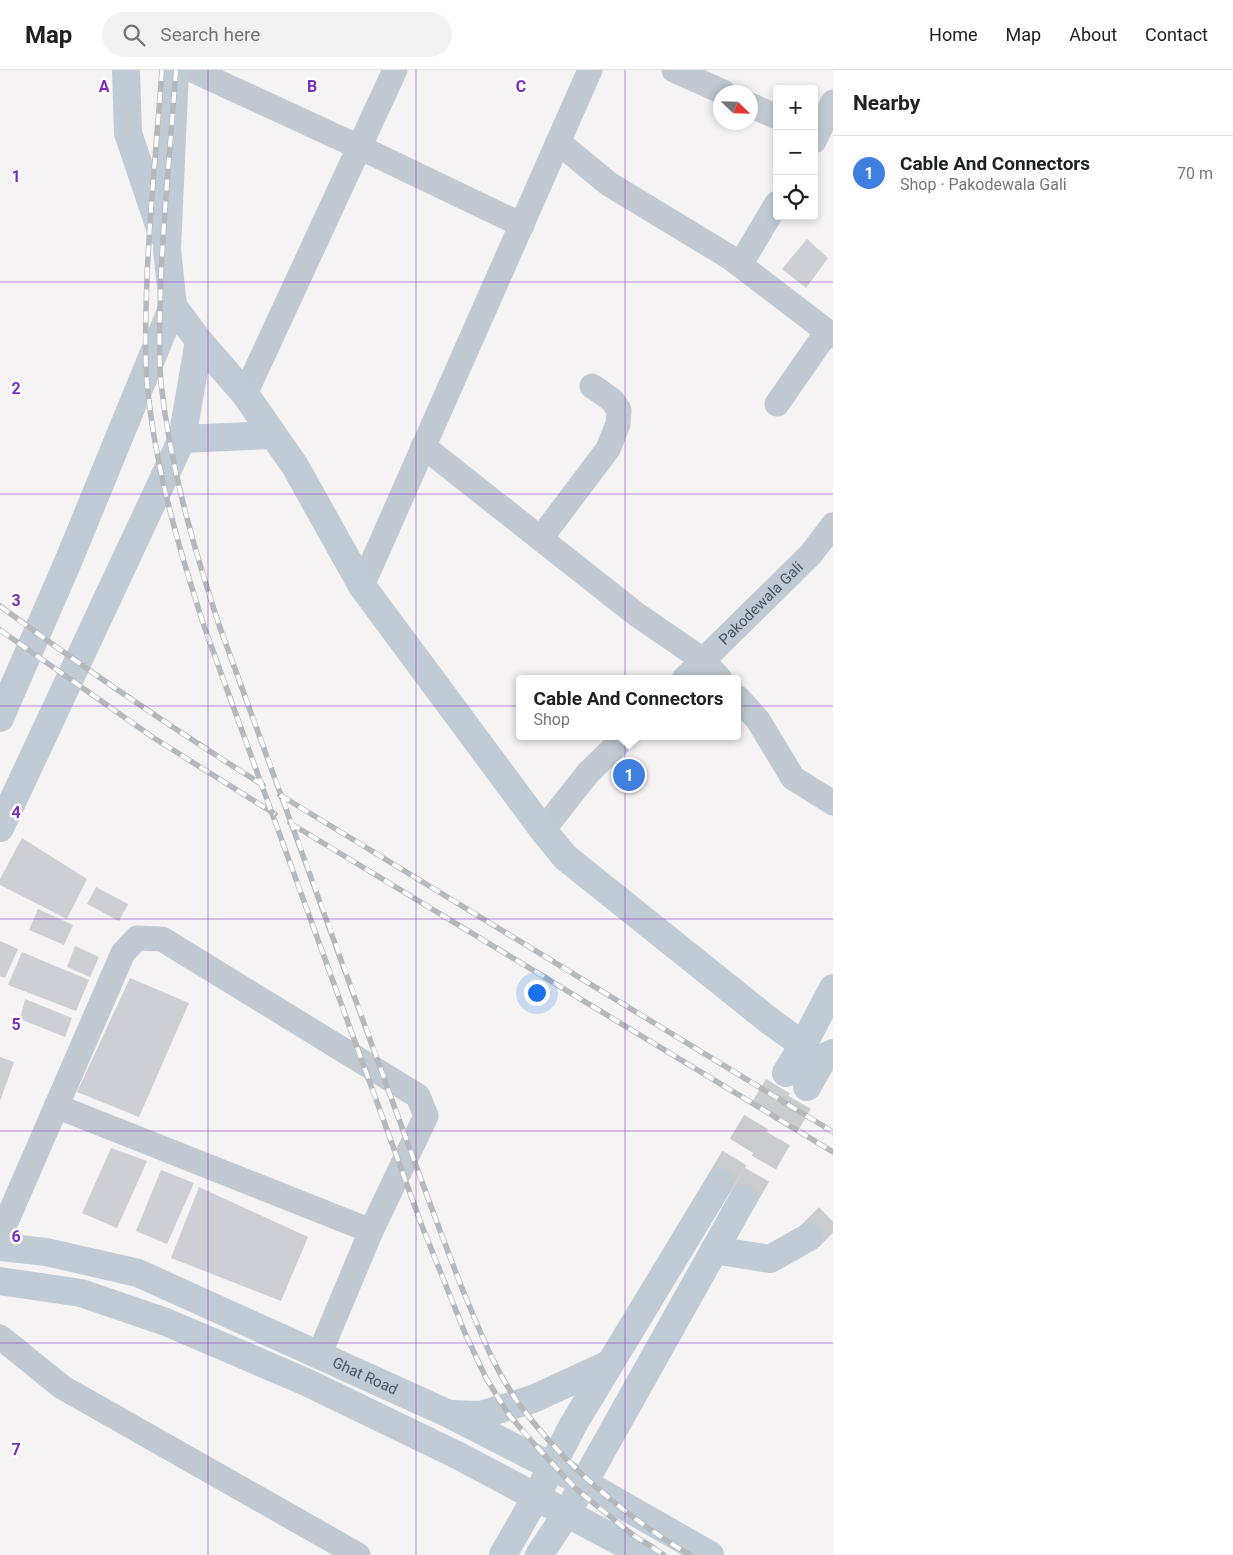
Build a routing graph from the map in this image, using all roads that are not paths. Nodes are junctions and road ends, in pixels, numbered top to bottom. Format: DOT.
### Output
graph roads {
  1 [pos="126,70"];
  2 [pos="175,70"];
  3 [pos="192,70"];
  4 [pos="395,70"];
  5 [pos="590,70"];
  6 [pos="674,70"];
  7 [pos="713,88"];
  8 [pos="833,102"];
  9 [pos="758,109"];
  10 [pos="773,115"];
  11 [pos="820,139"];
  12 [pos="558,142"];
  13 [pos="360,147"];
  14 [pos="773,210"];
  15 [pos="522,225"];
  16 [pos="167,250"];
  17 [pos="740,265"];
  18 [pos="172,306"];
  19 [pos="830,334"];
  20 [pos="199,341"];
  21 [pos="592,386"];
  22 [pos="246,394"];
  23 [pos="777,404"];
  24 [pos="273,435"];
  25 [pos="182,439"];
  26 [pos="424,446"];
  27 [pos="833,525"];
  28 [pos="540,538"];
  29 [pos="362,586"];
  30 [pos="704,660"];
  31 [pos="688,675"];
  32 [pos="717,675"];
  33 [pos="741,701"];
  34 [pos="0,718"];
  35 [pos="622,740"];
  36 [pos="833,803"];
  37 [pos="0,828"];
  38 [pos="543,830"];
  39 [pos="833,988"];
  40 [pos="820,1052"];
  41 [pos="796,1080"];
  42 [pos="56,1106"];
  43 [pos="720,1182"];
  44 [pos="743,1199"];
  45 [pos="371,1231"];
  46 [pos="0,1236"];
  47 [pos="809,1237"];
  48 [pos="0,1247"];
  49 [pos="714,1250"];
  50 [pos="0,1281"];
  51 [pos="0,1336"];
  52 [pos="319,1355"];
  53 [pos="609,1364"];
  54 [pos="449,1414"];
  55 [pos="552,1467"];
  56 [pos="584,1483"];
  57 [pos="536,1497"];
  58 [pos="567,1513"];
  59 [pos="358,1555"];
  60 [pos="503,1555"];
  61 [pos="539,1555"];
  62 [pos="645,1555"];
  63 [pos="710,1555"];
  1 -- 16 [label="main road"];
  2 -- 16 [label="main road"];
  3 -- 13 [label="street"];
  4 -- 13 [label="street"];
  5 -- 12 [label="street"];
  6 -- 7 [label="street"];
  8 -- 11 [label="street"];
  9 -- 10 [label="street"];
  12 -- 15 [label="street"];
  12 -- 17 [label="street"];
  13 -- 15 [label="street"];
  13 -- 22 [label="street"];
  14 -- 17 [label="street"];
  15 -- 26 [label="street"];
  16 -- 18 [label="main road"];
  17 -- 19 [label="street"];
  18 -- 20 [label="main road"];
  18 -- 34 [label="main road"];
  19 -- 23 [label="street"];
  20 -- 22 [label="main road"];
  20 -- 25 [label="main road"];
  21 -- 28 [label="street"];
  22 -- 24 [label="main road"];
  24 -- 25 [label="main road"];
  24 -- 29 [label="main road"];
  25 -- 37 [label="main road"];
  26 -- 28 [label="street"];
  26 -- 29 [label="street"];
  27 -- 30 [label="street, Pakodewala Gali"];
  28 -- 30 [label="street"];
  29 -- 38 [label="main road"];
  30 -- 31 [label="street, Pakodewala Gali"];
  30 -- 32 [label="street"];
  33 -- 36 [label="street"];
  35 -- 38 [label="street"];
  38 -- 40 [label="main road"];
  39 -- 40 [label="main road"];
  40 -- 41 [label="main road"];
  42 -- 45 [label="street"];
  42 -- 45 [label="street"];
  42 -- 46 [label="street"];
  43 -- 53 [label="main road"];
  44 -- 49 [label="main road"];
  45 -- 52 [label="street"];
  47 -- 49 [label="main road"];
  48 -- 52 [label="main road, Ghat Road"];
  49 -- 56 [label="main road"];
  50 -- 57 [label="main road, Ghat Road"];
  51 -- 59 [label="street"];
  52 -- 54 [label="main road, Ghat Road"];
  53 -- 54 [label="main road"];
  53 -- 55 [label="main road"];
  54 -- 55 [label="main road, Ghat Road"];
  55 -- 56 [label="main road, Ghat Road"];
  55 -- 57 [label="main road"];
  56 -- 58 [label="main road"];
  56 -- 63 [label="main road, Ghat Road"];
  57 -- 58 [label="main road, Ghat Road"];
  57 -- 60 [label="main road"];
  58 -- 61 [label="main road"];
  58 -- 62 [label="main road, Ghat Road"];
}
